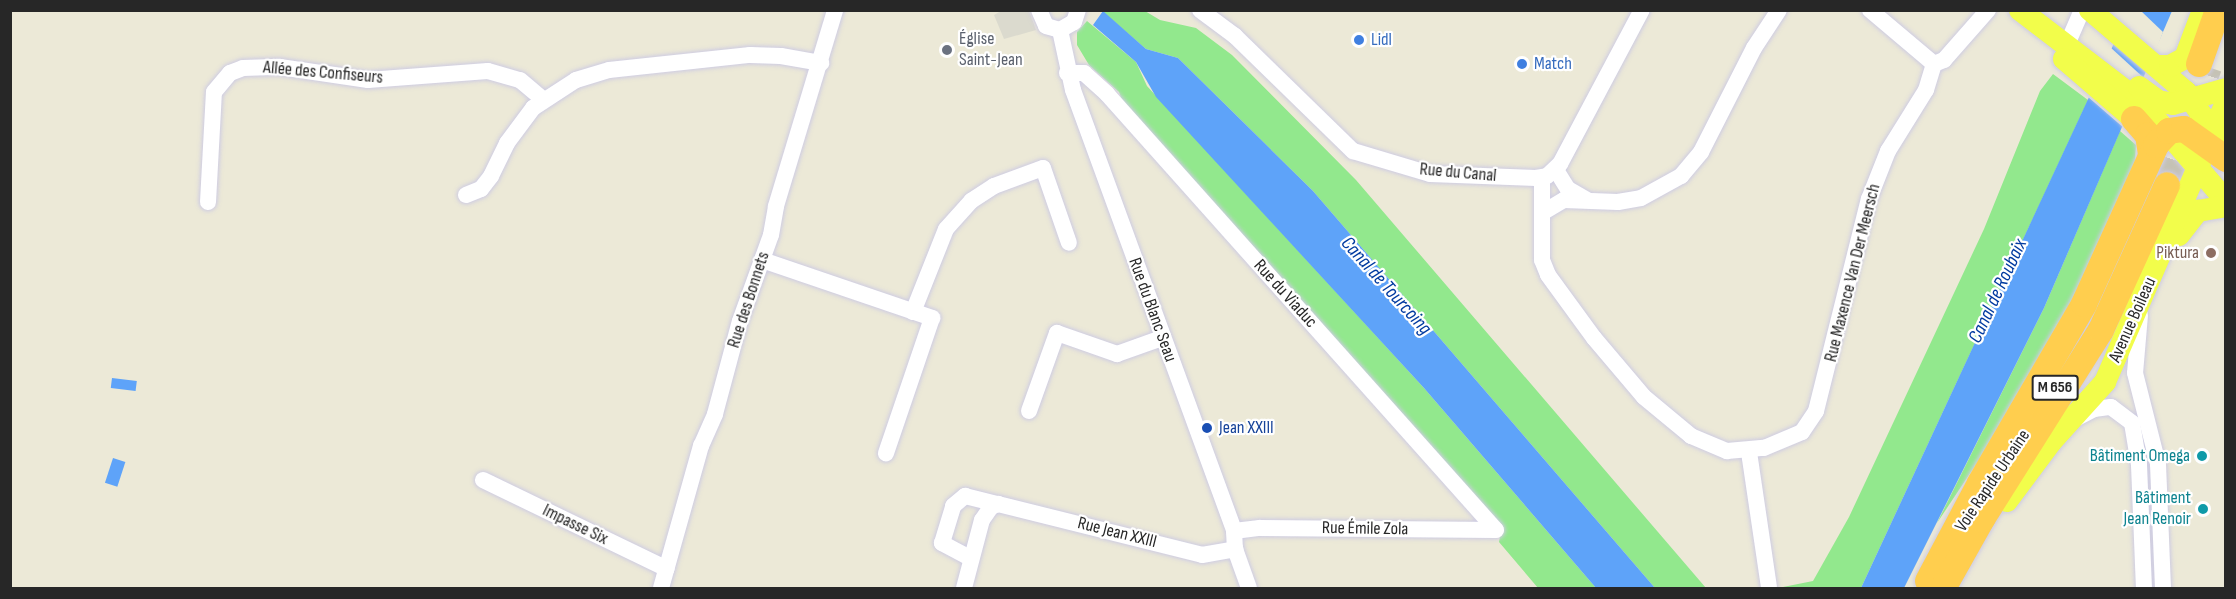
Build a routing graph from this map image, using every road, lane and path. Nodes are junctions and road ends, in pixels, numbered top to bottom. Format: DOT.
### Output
graph roads {
  1 [pos="835,10"];
  2 [pos="1039,10"];
  3 [pos="1078,10"];
  4 [pos="1200,10"];
  5 [pos="1642,10"];
  6 [pos="1779,10"];
  7 [pos="1870,10"];
  8 [pos="1988,10"];
  9 [pos="2020,10"];
  10 [pos="2082,10"];
  11 [pos="2204,10"];
  12 [pos="2218,10"];
  13 [pos="2098,17"];
  14 [pos="2226,19"];
  15 [pos="1060,30"];
  16 [pos="2078,59"];
  17 [pos="821,63"];
  18 [pos="1934,64"];
  19 [pos="2156,66"];
  20 [pos="1067,73"];
  21 [pos="2226,89"];
  22 [pos="543,99"];
  23 [pos="2193,101"];
  24 [pos="2226,103"];
  25 [pos="2141,106"];
  26 [pos="2169,131"];
  27 [pos="2218,146"];
  28 [pos="2151,155"];
  29 [pos="2198,169"];
  30 [pos="1549,174"];
  31 [pos="2162,183"];
  32 [pos="466,195"];
  33 [pos="1590,201"];
  34 [pos="2226,201"];
  35 [pos="208,202"];
  36 [pos="2226,206"];
  37 [pos="1542,213"];
  38 [pos="1069,243"];
  39 [pos="762,260"];
  40 [pos="2147,288"];
  41 [pos="913,312"];
  42 [pos="1162,338"];
  43 [pos="1029,411"];
  44 [pos="2064,426"];
  45 [pos="2136,438"];
  46 [pos="2155,438"];
  47 [pos="1749,452"];
  48 [pos="886,453"];
  49 [pos="483,480"];
  50 [pos="998,504"];
  51 [pos="1496,530"];
  52 [pos="1234,531"];
  53 [pos="1235,549"];
  54 [pos="970,558"];
  55 [pos="667,569"];
  56 [pos="1937,586"];
  57 [pos="1769,587"];
  58 [pos="661,588"];
  59 [pos="964,588"];
  60 [pos="1249,588"];
  61 [pos="2144,588"];
  62 [pos="2163,588"];
  1 -- 17 [label="street, Rue des Bonnets"];
  2 -- 15 [label="street"];
  3 -- 15 [label="street"];
  4 -- 30 [label="street, Rue du Canal"];
  5 -- 30 [label="street"];
  6 -- 33 [label="street"];
  7 -- 18 [label="street"];
  8 -- 18 [label="street"];
  9 -- 16 [label="main road"];
  10 -- 16 [label="street"];
  11 -- 19 [label="main road"];
  12 -- 14 [label="highway"];
  13 -- 19 [label="main road"];
  15 -- 20 [label="street, Rue du Blanc Seau"];
  16 -- 25 [label="main road"];
  17 -- 22 [label="street"];
  17 -- 39 [label="street, Rue des Bonnets"];
  18 -- 47 [label="street, Rue Maxence Van Der Meersch"];
  19 -- 23 [label="main road"];
  20 -- 42 [label="street, Rue du Blanc Seau"];
  20 -- 51 [label="street, Rue du Viaduc"];
  21 -- 23 [label="main road"];
  22 -- 32 [label="street"];
  22 -- 35 [label="street, Allée des Confiseurs"];
  23 -- 25 [label="main road"];
  23 -- 27 [label="main road"];
  24 -- 27 [label="main road, Avenue Boileau"];
  25 -- 26 [label="main road"];
  25 -- 28 [label="highway"];
  26 -- 27 [label="highway"];
  26 -- 28 [label="highway"];
  26 -- 29 [label="main road"];
  27 -- 29 [label="main road, Avenue Boileau"];
  28 -- 56 [label="highway"];
  29 -- 34 [label="main road"];
  29 -- 40 [label="main road, Avenue Boileau"];
  30 -- 33 [label="street"];
  30 -- 37 [label="street, Rue Maxence Van Der Meersch"];
  31 -- 56 [label="highway, Voie Rapide Urbaine / M 656"];
  33 -- 37 [label="street"];
  36 -- 40 [label="main road"];
  37 -- 47 [label="street, Rue Maxence Van Der Meersch"];
  38 -- 41 [label="street"];
  39 -- 41 [label="street"];
  39 -- 55 [label="street, Rue des Bonnets"];
  40 -- 44 [label="main road, Avenue Boileau"];
  40 -- 46 [label="street"];
  41 -- 48 [label="street"];
  42 -- 43 [label="street"];
  42 -- 52 [label="street, Rue du Blanc Seau"];
  44 -- 45 [label="street"];
  44 -- 56 [label="main road, Avenue Boileau"];
  45 -- 46 [label="street"];
  45 -- 61 [label="street"];
  46 -- 62 [label="street"];
  47 -- 57 [label="street"];
  49 -- 55 [label="street, Impasse Six"];
  50 -- 53 [label="street, Rue Jean XXIII"];
  50 -- 54 [label="street"];
  50 -- 54 [label="street, Rue Jean XXIII"];
  51 -- 52 [label="street, Rue Émile Zola"];
  52 -- 53 [label="street, Rue du Blanc Seau"];
  53 -- 60 [label="street, Rue du Blanc Seau"];
  54 -- 59 [label="street"];
  55 -- 58 [label="street, Rue des Bonnets"];
}
